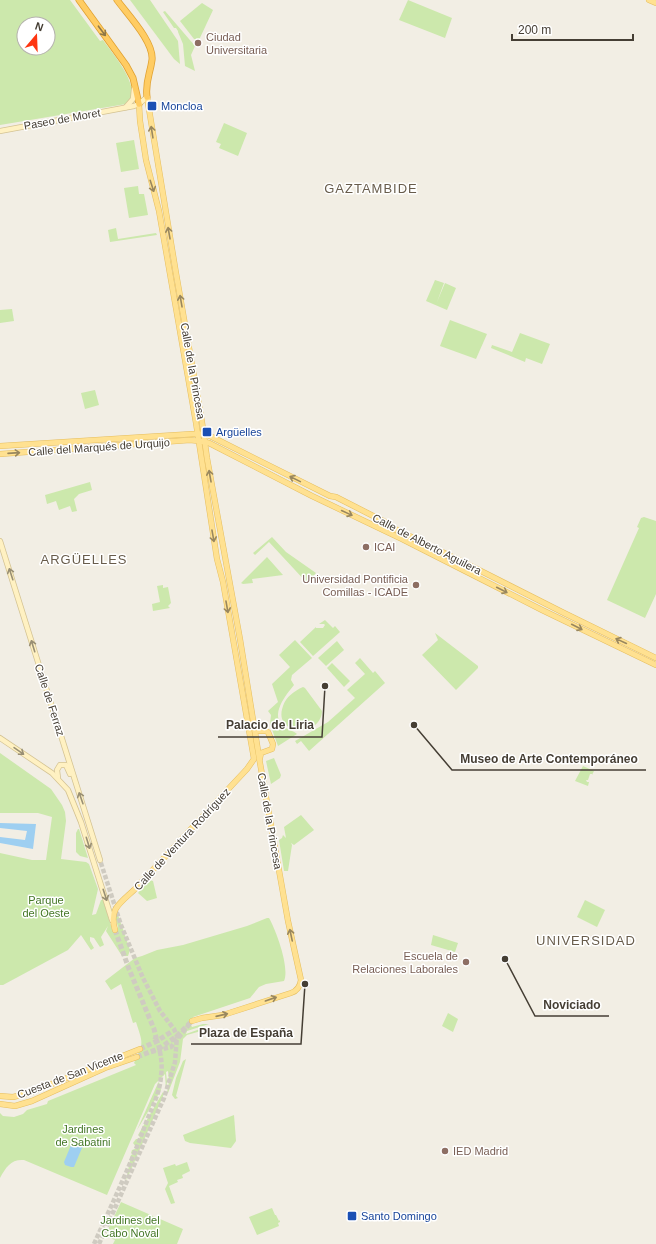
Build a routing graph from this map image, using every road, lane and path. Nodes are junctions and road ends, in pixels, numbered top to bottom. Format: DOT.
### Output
graph roads {
  1 [pos="79,0"];
  2 [pos="117,0"];
  3 [pos="649,0"];
  4 [pos="656,3"];
  5 [pos="134,85"];
  6 [pos="147,97"];
  7 [pos="138,104"];
  8 [pos="125,108"];
  9 [pos="0,130"];
  10 [pos="198,434"];
  11 [pos="204,434"];
  12 [pos="199,441"];
  13 [pos="205,442"];
  14 [pos="0,446"];
  15 [pos="0,454"];
  16 [pos="0,541"];
  17 [pos="656,658"];
  18 [pos="656,665"];
  19 [pos="252,733"];
  20 [pos="0,738"];
  21 [pos="254,759"];
  22 [pos="260,763"];
  23 [pos="58,778"];
  24 [pos="75,780"];
  25 [pos="100,860"];
  26 [pos="112,920"];
  27 [pos="115,930"];
  28 [pos="192,1021"];
  29 [pos="140,1048"];
  30 [pos="137,1056"];
  31 [pos="0,1096"];
  32 [pos="0,1104"];
  1 -- 5 [label="highway, one-way"];
  2 -- 6 [label="highway, Calle de la Princesa"];
  3 -- 4 [label="main road"];
  5 -- 7 [label="highway"];
  5 -- 8 [label="main road"];
  6 -- 7 [label="main road"];
  11 -- 6 [label="main road, Calle de la Princesa, one-way"];
  7 -- 8 [label="main road, Paseo de Moret"];
  7 -- 10 [label="main road, Calle de la Princesa, one-way"];
  8 -- 9 [label="main road, Paseo de Moret"];
  10 -- 11 [label="main road, Calle de Alberto Aguilera"];
  10 -- 12 [label="main road, Calle de la Princesa"];
  10 -- 14 [label="main road, Calle del Marqués de Urquijo"];
  11 -- 13 [label="main road, Calle de la Princesa"];
  17 -- 11 [label="main road, Calle de Alberto Aguilera, one-way"];
  12 -- 13 [label="main road, Calle de Alberto Aguilera"];
  15 -- 12 [label="main road, Calle del Marqués de Urquijo, one-way"];
  12 -- 19 [label="main road, Calle de la Princesa, one-way"];
  13 -- 18 [label="main road, Calle de Alberto Aguilera, one-way"];
  19 -- 13 [label="main road, Calle de la Princesa, one-way"];
  24 -- 16 [label="main road, Calle de Ferraz, one-way"];
  19 -- 21 [label="main road, Calle de la Princesa"];
  19 -- 22 [label="main road, Calle de la Princesa"];
  19 -- 22 [label="main road"];
  20 -- 23 [label="main road, one-way"];
  21 -- 26 [label="main road, Calle de Ventura Rodríguez"];
  28 -- 22 [label="main road, Calle de la Princesa, one-way"];
  23 -- 24 [label="main road"];
  23 -- 26 [label="main road, one-way"];
  25 -- 24 [label="main road, Calle de Ferraz, one-way"];
  26 -- 27 [label="main road"];
  29 -- 31 [label="main road, Cuesta de San Vicente"];
  30 -- 32 [label="main road, Cuesta de San Vicente"];
}
